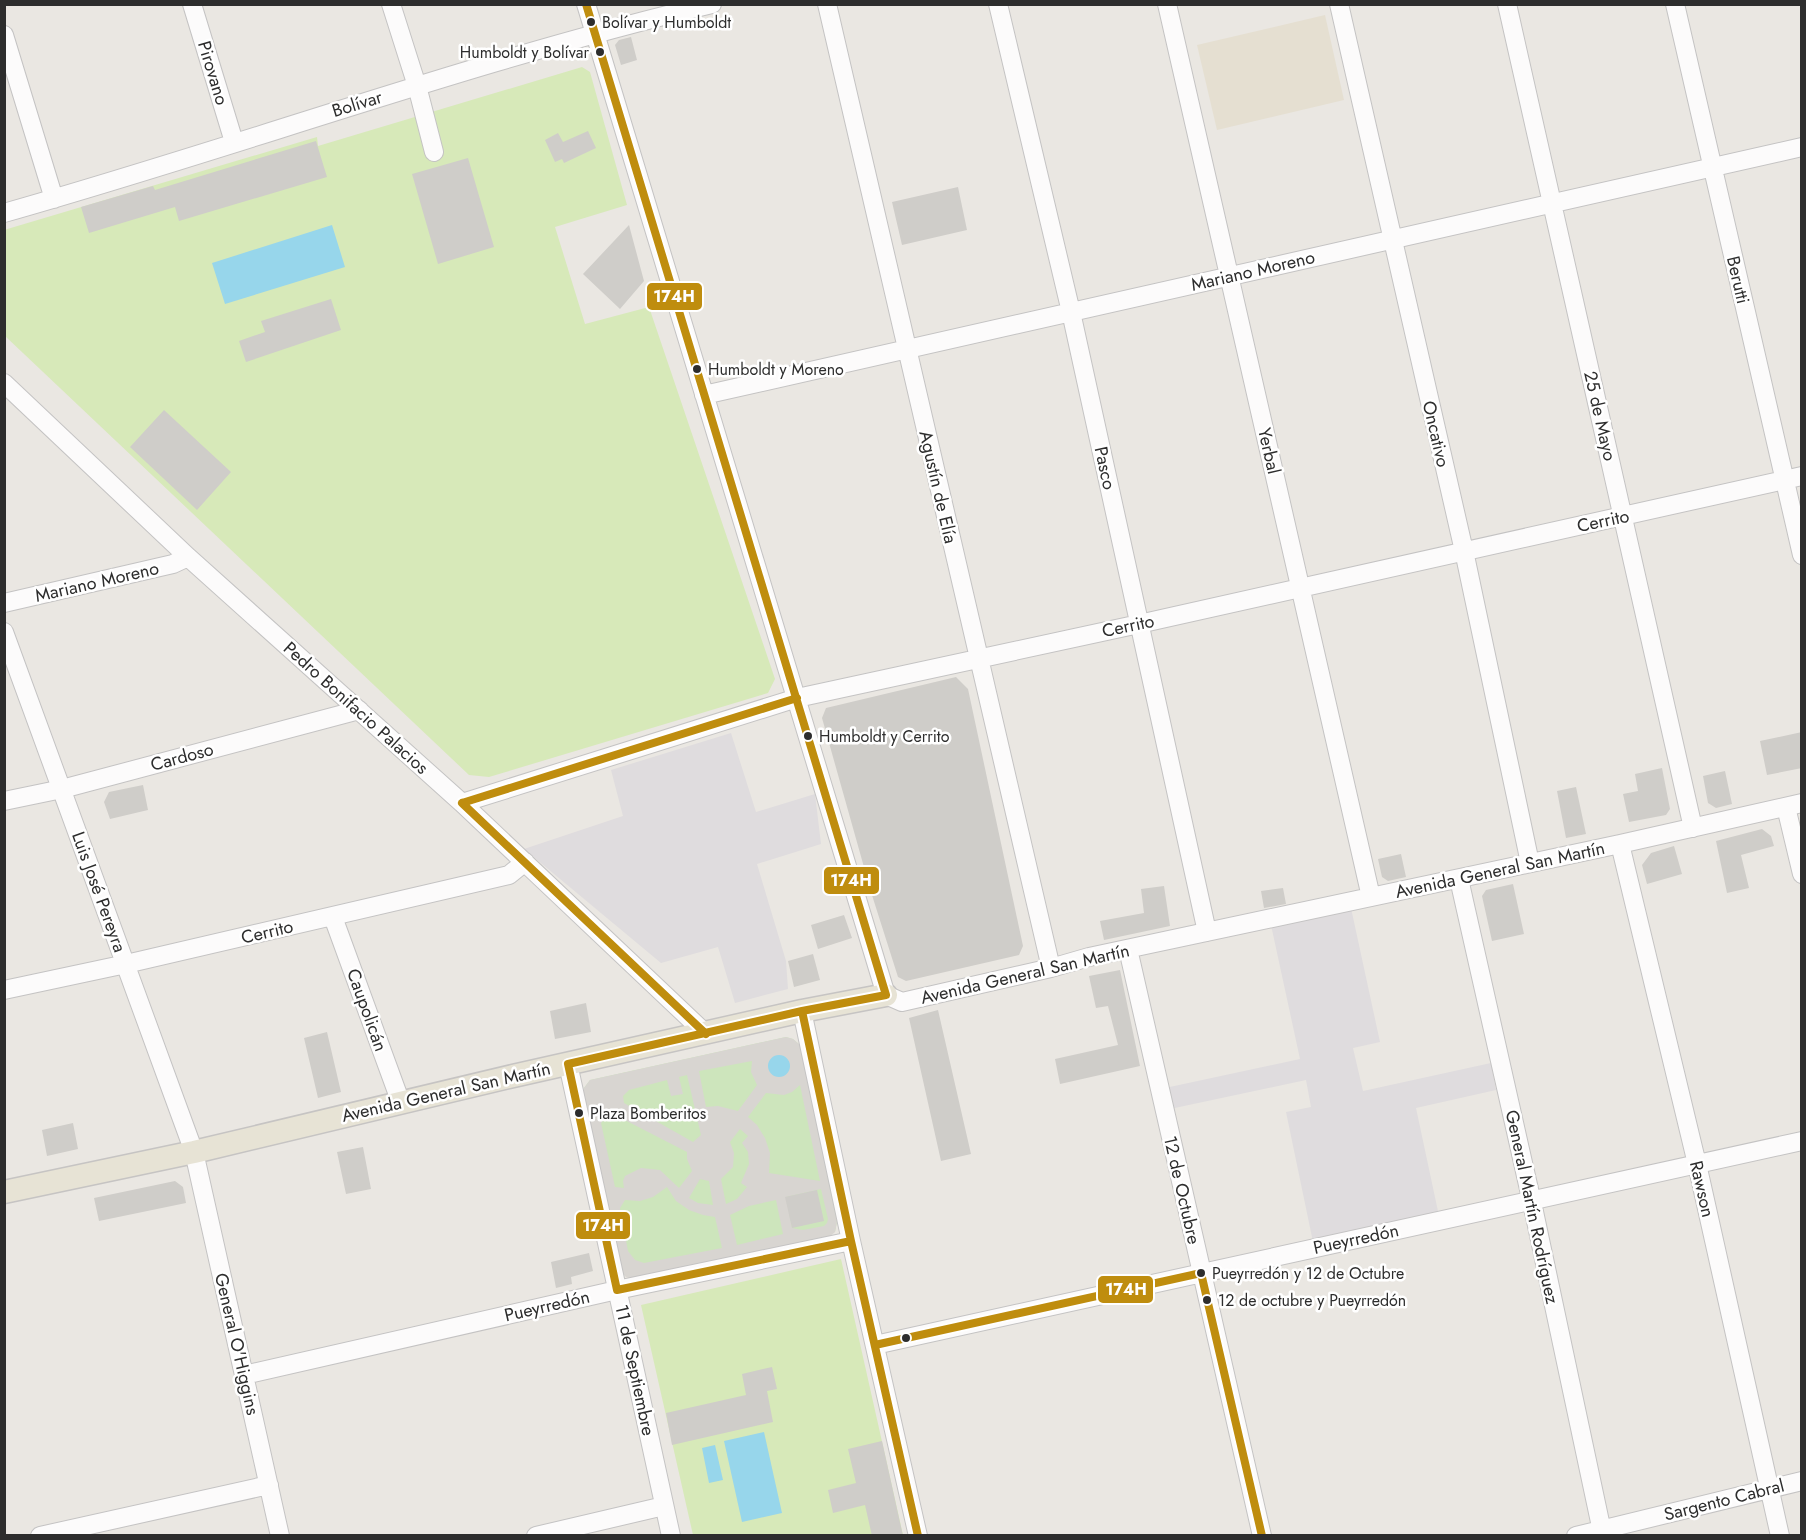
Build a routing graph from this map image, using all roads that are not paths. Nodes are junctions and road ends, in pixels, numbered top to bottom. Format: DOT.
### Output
graph roads {
  1 [pos="192,4"];
  2 [pos="391,4"];
  3 [pos="586,4"];
  4 [pos="712,4"];
  5 [pos="827,4"];
  6 [pos="998,4"];
  7 [pos="1167,4"];
  8 [pos="1339,4"];
  9 [pos="1507,4"];
  10 [pos="1675,4"];
  11 [pos="596,34"];
  12 [pos="4,35"];
  13 [pos="417,86"];
  14 [pos="234,142"];
  15 [pos="1802,147"];
  16 [pos="434,152"];
  17 [pos="1712,167"];
  18 [pos="54,199"];
  19 [pos="1551,203"];
  20 [pos="4,213"];
  21 [pos="1392,239"];
  22 [pos="1228,276"];
  23 [pos="1071,312"];
  24 [pos="906,349"];
  25 [pos="4,382"];
  26 [pos="704,395"];
  27 [pos="1793,478"];
  28 [pos="1623,517"];
  29 [pos="1464,551"];
  30 [pos="1802,555"];
  31 [pos="188,557"];
  32 [pos="1300,587"];
  33 [pos="4,603"];
  34 [pos="1139,624"];
  35 [pos="4,632"];
  36 [pos="978,659"];
  37 [pos="797,698"];
  38 [pos="360,711"];
  39 [pos="62,789"];
  40 [pos="4,801"];
  41 [pos="462,803"];
  42 [pos="1794,805"];
  43 [pos="1693,828"];
  44 [pos="1620,844"];
  45 [pos="525,862"];
  46 [pos="1530,863"];
  47 [pos="1802,874"];
  48 [pos="1459,879"];
  49 [pos="1371,897"];
  50 [pos="333,917"];
  51 [pos="1207,932"];
  52 [pos="1128,949"];
  53 [pos="126,964"];
  54 [pos="1051,968"];
  55 [pos="4,990"];
  56 [pos="886,995"];
  57 [pos="802,1011"];
  58 [pos="706,1034"];
  59 [pos="568,1064"];
  60 [pos="401,1103"];
  61 [pos="1802,1141"];
  62 [pos="194,1152"];
  63 [pos="1696,1164"];
  64 [pos="4,1192"];
  65 [pos="1532,1202"];
  66 [pos="851,1241"];
  67 [pos="1201,1273"];
  68 [pos="617,1290"];
  69 [pos="875,1345"];
  70 [pos="244,1375"];
  71 [pos="1802,1481"];
  72 [pos="269,1485"];
  73 [pos="1770,1488"];
  74 [pos="664,1506"];
  75 [pos="1602,1533"];
  76 [pos="40,1536"];
  77 [pos="280,1536"];
  78 [pos="536,1536"];
  79 [pos="671,1536"];
  80 [pos="918,1536"];
  81 [pos="1262,1536"];
  82 [pos="1576,1536"];
  83 [pos="1780,1536"];
  1 -- 14 [label="street, Pirovano"];
  2 -- 13 [label="street"];
  3 -- 11 [label="street"];
  4 -- 11 [label="street, Bolívar"];
  5 -- 24 [label="street, Agustín de Elía"];
  6 -- 23 [label="street, Pasco"];
  7 -- 22 [label="street, Yerbal"];
  8 -- 21 [label="street, Oncativo"];
  9 -- 19 [label="street, 25 de Mayo"];
  10 -- 17 [label="street, Berutti"];
  11 -- 13 [label="street, Bolívar"];
  11 -- 26 [label="street"];
  12 -- 18 [label="street"];
  13 -- 14 [label="street, Bolívar"];
  13 -- 16 [label="street"];
  14 -- 18 [label="street, Bolívar"];
  15 -- 17 [label="street, Mariano Moreno"];
  17 -- 19 [label="street, Mariano Moreno"];
  17 -- 27 [label="street, Berutti"];
  18 -- 20 [label="street, Bolívar"];
  19 -- 21 [label="street, Mariano Moreno"];
  19 -- 28 [label="street, 25 de Mayo"];
  21 -- 22 [label="street, Mariano Moreno"];
  21 -- 29 [label="street, Oncativo"];
  22 -- 23 [label="street, Mariano Moreno"];
  22 -- 32 [label="street, Yerbal"];
  23 -- 24 [label="street, Mariano Moreno"];
  23 -- 34 [label="street, Pasco"];
  24 -- 26 [label="street, Mariano Moreno"];
  24 -- 36 [label="street, Agustín de Elía"];
  25 -- 31 [label="street, Pedro Bonifacio Palacios"];
  26 -- 37 [label="street"];
  27 -- 28 [label="street, Cerrito"];
  27 -- 30 [label="street, Berutti"];
  28 -- 29 [label="street, Cerrito"];
  28 -- 43 [label="street, 25 de Mayo"];
  29 -- 32 [label="street, Cerrito"];
  29 -- 46 [label="street, Oncativo"];
  31 -- 33 [label="street, Mariano Moreno"];
  31 -- 38 [label="street, Pedro Bonifacio Palacios"];
  32 -- 34 [label="street, Cerrito"];
  32 -- 49 [label="street, Yerbal"];
  34 -- 36 [label="street, Cerrito"];
  34 -- 51 [label="street, Pasco"];
  35 -- 39 [label="street, Luis José Pereyra"];
  36 -- 37 [label="street, Cerrito"];
  36 -- 54 [label="street, Agustín de Elía"];
  37 -- 41 [label="street, Cerrito"];
  37 -- 56 [label="street"];
  38 -- 39 [label="street, Cardoso"];
  38 -- 41 [label="street, Pedro Bonifacio Palacios"];
  39 -- 40 [label="street, Cardoso"];
  39 -- 53 [label="street, Luis José Pereyra"];
  41 -- 45 [label="street, Pedro Bonifacio Palacios"];
  42 -- 43 [label="street, Avenida General San Martín"];
  42 -- 47 [label="street"];
  43 -- 44 [label="street, Avenida General San Martín"];
  44 -- 46 [label="street, Avenida General San Martín"];
  44 -- 63 [label="street, Rawson"];
  45 -- 50 [label="street, Cerrito"];
  45 -- 58 [label="street, Pedro Bonifacio Palacios"];
  46 -- 48 [label="street, Avenida General San Martín"];
  48 -- 49 [label="street, Avenida General San Martín"];
  48 -- 65 [label="street, General Martín Rodríguez"];
  49 -- 51 [label="street, Avenida General San Martín"];
  50 -- 53 [label="street, Cerrito"];
  50 -- 60 [label="street, Caupolicán"];
  51 -- 52 [label="street, Avenida General San Martín"];
  52 -- 54 [label="street, Avenida General San Martín"];
  52 -- 67 [label="street, 12 de Octubre"];
  53 -- 55 [label="street, Cerrito"];
  53 -- 62 [label="street, Luis José Pereyra"];
  54 -- 56 [label="street, Avenida General San Martín"];
  56 -- 57 [label="main road, Avenida General San Martín"];
  57 -- 58 [label="main road, Avenida General San Martín"];
  57 -- 66 [label="street"];
  58 -- 59 [label="main road, Avenida General San Martín"];
  59 -- 60 [label="main road, Avenida General San Martín"];
  59 -- 68 [label="street, 11 de Septiembre"];
  60 -- 62 [label="main road, Avenida General San Martín"];
  61 -- 63 [label="street, Pueyrredón"];
  62 -- 64 [label="main road, Avenida General San Martín"];
  62 -- 70 [label="street, General O'Higgins"];
  63 -- 65 [label="street, Pueyrredón"];
  63 -- 73 [label="street, Rawson"];
  65 -- 67 [label="street, Pueyrredón"];
  65 -- 75 [label="street, General Martín Rodríguez"];
  66 -- 68 [label="street, Pueyrredón"];
  66 -- 69 [label="street"];
  67 -- 69 [label="street, Pueyrredón"];
  67 -- 81 [label="street, 12 de Octubre"];
  68 -- 70 [label="street, Pueyrredón"];
  68 -- 74 [label="street, 11 de Septiembre"];
  69 -- 80 [label="street"];
  70 -- 72 [label="street, General O'Higgins"];
  71 -- 73 [label="street, Sargento Cabral"];
  72 -- 76 [label="street"];
  72 -- 77 [label="street, General O'Higgins"];
  73 -- 75 [label="street, Sargento Cabral"];
  73 -- 83 [label="street, Rawson"];
  74 -- 78 [label="street"];
  74 -- 79 [label="street, 11 de Septiembre"];
  75 -- 82 [label="street, Sargento Cabral"];
}
